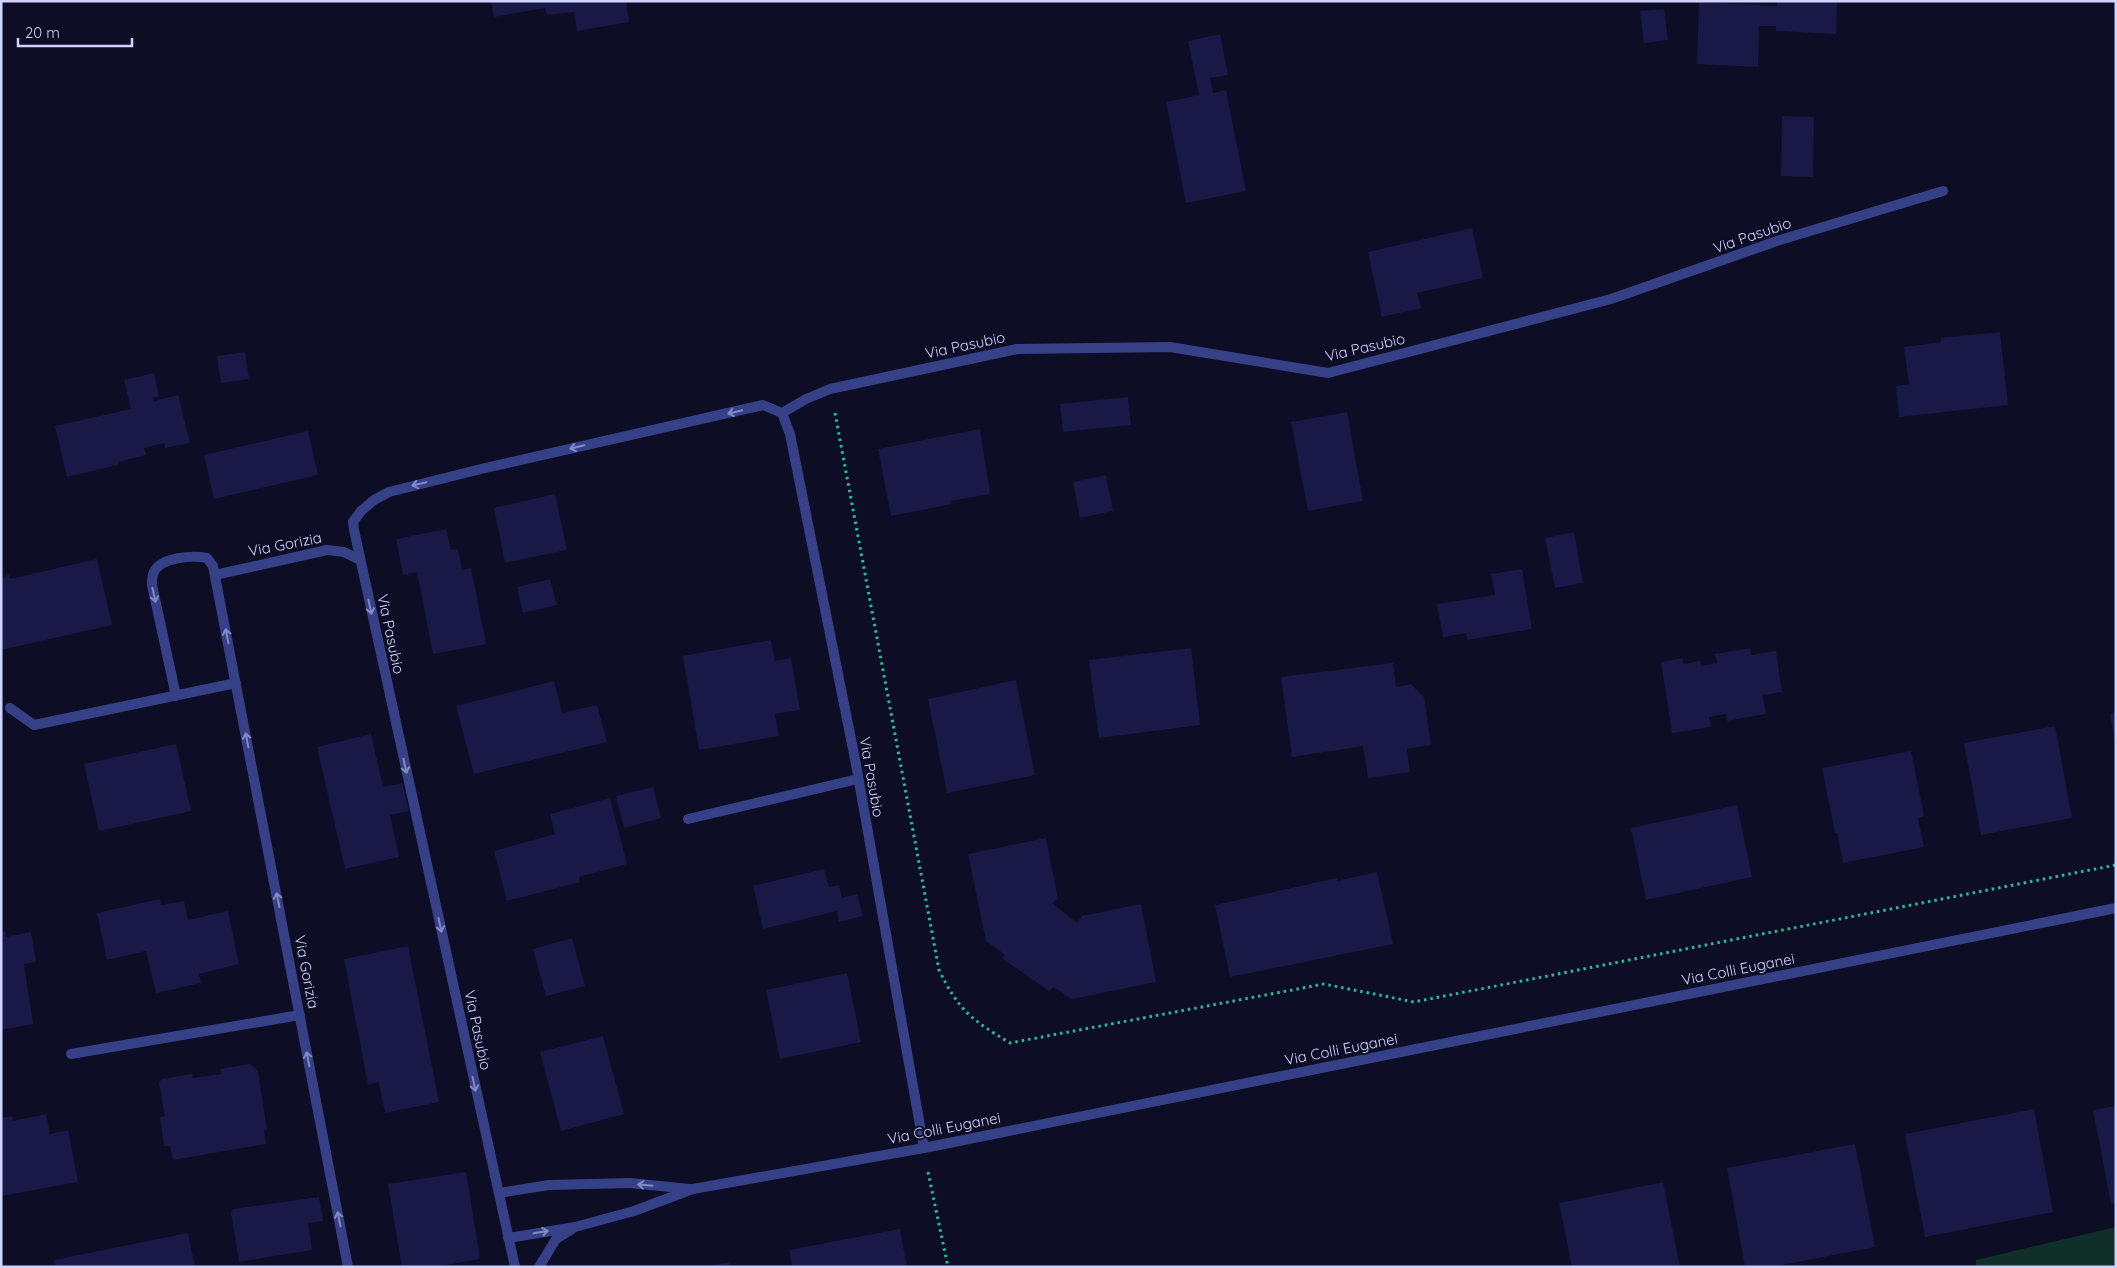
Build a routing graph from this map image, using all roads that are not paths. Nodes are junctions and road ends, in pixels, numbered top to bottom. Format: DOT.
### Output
graph roads {
  1 [pos="1943,191"];
  2 [pos="782,413"];
  3 [pos="360,560"];
  4 [pos="215,575"];
  5 [pos="236,684"];
  6 [pos="176,696"];
  7 [pos="10,708"];
  8 [pos="858,779"];
  9 [pos="688,819"];
  10 [pos="2116,908"];
  11 [pos="300,1015"];
  12 [pos="71,1054"];
  13 [pos="924,1148"];
  14 [pos="693,1189"];
  15 [pos="499,1193"];
  16 [pos="575,1227"];
  17 [pos="508,1238"];
  18 [pos="348,1267"];
  19 [pos="515,1267"];
  20 [pos="539,1267"];
  1 -- 2 [label="street, Via Pasubio"];
  2 -- 3 [label="street, Via Pasubio, one-way"];
  2 -- 8 [label="street, Via Pasubio"];
  3 -- 4 [label="street, Via Gorizia"];
  3 -- 15 [label="street, Via Pasubio, one-way"];
  5 -- 4 [label="street, Via Gorizia, one-way"];
  4 -- 6 [label="street, Via Gorizia, one-way"];
  5 -- 6 [label="street"];
  11 -- 5 [label="street, Via Gorizia, one-way"];
  6 -- 7 [label="street"];
  8 -- 9 [label="street"];
  8 -- 13 [label="street, Via Pasubio"];
  10 -- 13 [label="street, Via Colli Euganei"];
  11 -- 12 [label="street"];
  18 -- 11 [label="street, Via Gorizia, one-way"];
  13 -- 14 [label="street, Via Colli Euganei"];
  14 -- 15 [label="street, one-way"];
  14 -- 16 [label="street, Via Colli Euganei"];
  15 -- 17 [label="street"];
  17 -- 16 [label="street, Via Colli Euganei, one-way"];
  16 -- 20 [label="street, Via Colli Euganei"];
  17 -- 19 [label="street"];
}
